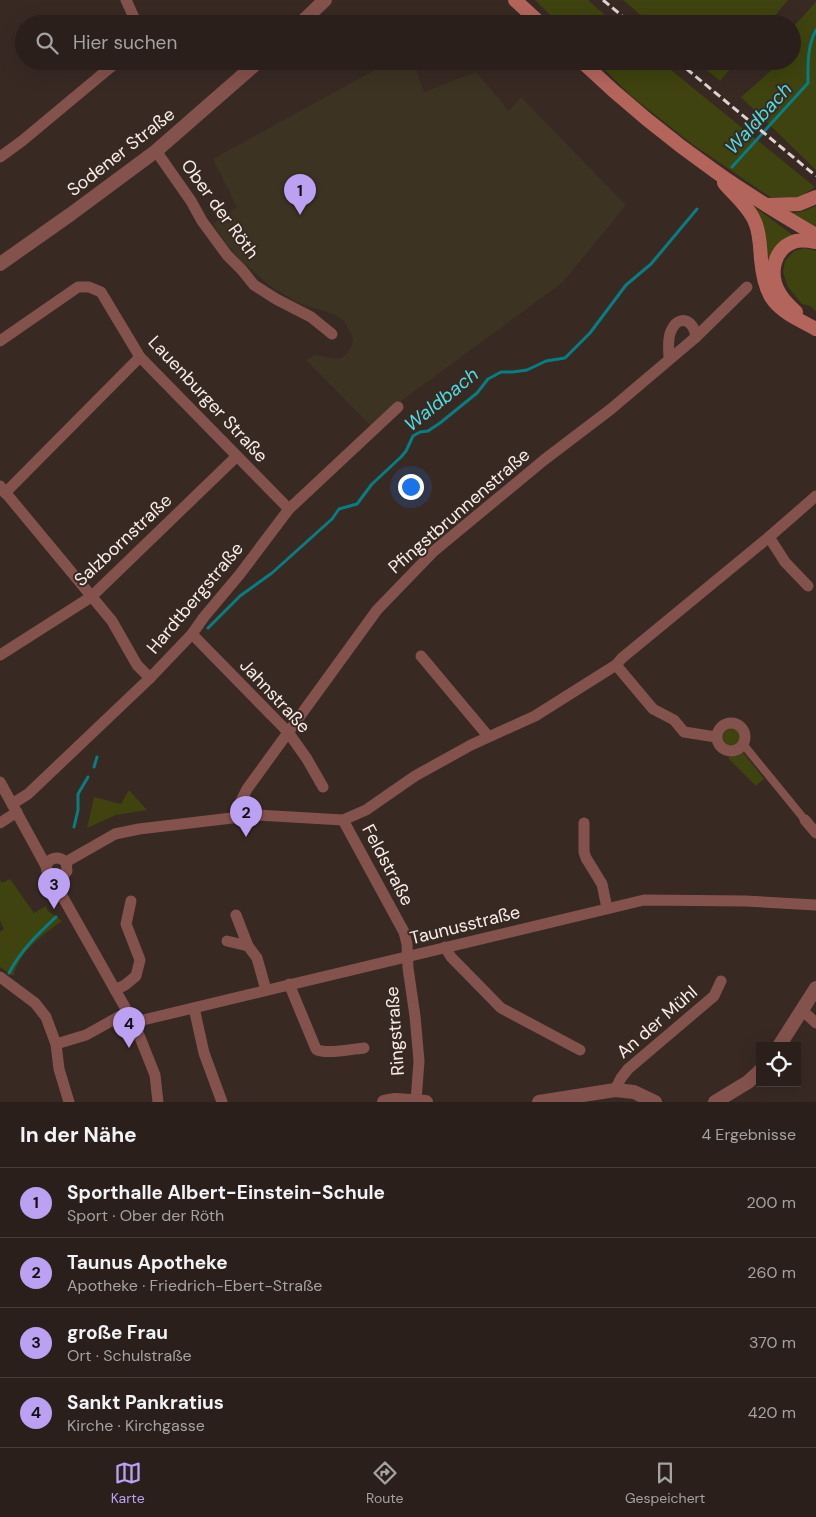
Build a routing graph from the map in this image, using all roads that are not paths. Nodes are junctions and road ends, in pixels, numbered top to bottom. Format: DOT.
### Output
graph roads {
  1 [pos="126,0"];
  2 [pos="325,0"];
  3 [pos="515,0"];
  4 [pos="133,15"];
  5 [pos="309,15"];
  6 [pos="531,15"];
  7 [pos="107,70"];
  8 [pos="249,70"];
  9 [pos="591,70"];
  10 [pos="156,151"];
  11 [pos="0,157"];
  12 [pos="716,172"];
  13 [pos="816,197"];
  14 [pos="765,205"];
  15 [pos="816,235"];
  16 [pos="816,242"];
  17 [pos="0,264"];
  18 [pos="747,287"];
  19 [pos="816,329"];
  20 [pos="332,334"];
  21 [pos="696,337"];
  22 [pos="0,340"];
  23 [pos="140,357"];
  24 [pos="669,359"];
  25 [pos="398,406"];
  26 [pos="237,456"];
  27 [pos="2,490"];
  28 [pos="816,496"];
  29 [pos="289,509"];
  30 [pos="768,537"];
  31 [pos="808,586"];
  32 [pos="92,597"];
  33 [pos="192,634"];
  34 [pos="0,656"];
  35 [pos="420,656"];
  36 [pos="616,665"];
  37 [pos="150,678"];
  38 [pos="288,732"];
  39 [pos="488,736"];
  40 [pos="716,737"];
  41 [pos="743,744"];
  42 [pos="0,782"];
  43 [pos="323,787"];
  44 [pos="14,808"];
  45 [pos="239,817"];
  46 [pos="343,820"];
  47 [pos="810,820"];
  48 [pos="0,823"];
  49 [pos="584,823"];
  50 [pos="816,834"];
  51 [pos="66,862"];
  52 [pos="46,866"];
  53 [pos="52,878"];
  54 [pos="131,902"];
  55 [pos="816,906"];
  56 [pos="607,908"];
  57 [pos="236,915"];
  58 [pos="227,940"];
  59 [pos="248,946"];
  60 [pos="445,947"];
  61 [pos="409,956"];
  62 [pos="0,977"];
  63 [pos="721,982"];
  64 [pos="289,984"];
  65 [pos="816,988"];
  66 [pos="115,990"];
  67 [pos="266,990"];
  68 [pos="194,1008"];
  69 [pos="802,1010"];
  70 [pos="128,1014"];
  71 [pos="816,1023"];
  72 [pos="782,1042"];
  73 [pos="56,1044"];
  74 [pos="364,1048"];
  75 [pos="580,1050"];
  76 [pos="756,1075"];
  77 [pos="615,1090"];
  78 [pos="421,1101"];
  79 [pos="68,1102"];
  80 [pos="158,1102"];
  81 [pos="222,1102"];
  82 [pos="384,1102"];
  83 [pos="539,1102"];
  84 [pos="655,1102"];
  85 [pos="715,1102"];
  1 -- 4 [label="street"];
  2 -- 5 [label="street"];
  3 -- 6 [label="main road"];
  7 -- 11 [label="street"];
  8 -- 10 [label="street, Sodener Straße"];
  9 -- 12 [label="main road"];
  10 -- 17 [label="street, Sodener Straße"];
  10 -- 20 [label="street, Ober der Röth"];
  12 -- 14 [label="main road"];
  12 -- 19 [label="main road"];
  13 -- 14 [label="main road"];
  14 -- 15 [label="main road"];
  16 -- 19 [label="main road"];
  18 -- 21 [label="street, Pfingstbrunnenstraße"];
  21 -- 24 [label="street, Pfingstbrunnenstraße"];
  21 -- 24 [label="street"];
  22 -- 23 [label="street, Lauenburger Straße"];
  23 -- 26 [label="street, Lauenburger Straße"];
  23 -- 27 [label="street"];
  24 -- 38 [label="street, Pfingstbrunnenstraße"];
  25 -- 29 [label="street, Hardtbergstraße"];
  26 -- 29 [label="street, Lauenburger Straße"];
  26 -- 32 [label="street, Salzbornstraße"];
  27 -- 32 [label="street"];
  28 -- 30 [label="street"];
  29 -- 33 [label="street, Hardtbergstraße"];
  30 -- 31 [label="street"];
  30 -- 36 [label="street"];
  32 -- 34 [label="street, Salzbornstraße"];
  32 -- 37 [label="street"];
  33 -- 37 [label="street, Hardtbergstraße"];
  33 -- 38 [label="street, Jahnstraße"];
  35 -- 39 [label="street"];
  36 -- 39 [label="street"];
  36 -- 40 [label="street"];
  37 -- 44 [label="street, Hardtbergstraße"];
  38 -- 43 [label="street, Jahnstraße"];
  38 -- 45 [label="street, Pfingstbrunnenstraße"];
  39 -- 46 [label="street"];
  40 -- 41 [label="street"];
  40 -- 41 [label="street"];
  41 -- 47 [label="street"];
  42 -- 44 [label="street"];
  44 -- 48 [label="street, Hardtbergstraße"];
  44 -- 52 [label="street"];
  45 -- 46 [label="street"];
  45 -- 51 [label="street"];
  46 -- 61 [label="street, Feldstraße"];
  47 -- 50 [label="street"];
  49 -- 56 [label="street"];
  51 -- 52 [label="street"];
  51 -- 53 [label="street"];
  52 -- 53 [label="street"];
  53 -- 66 [label="street"];
  54 -- 66 [label="street"];
  55 -- 56 [label="street, Taunusstraße"];
  56 -- 60 [label="street, Taunusstraße"];
  57 -- 59 [label="street"];
  58 -- 59 [label="street"];
  59 -- 67 [label="street"];
  60 -- 61 [label="street, Taunusstraße"];
  60 -- 75 [label="street"];
  61 -- 64 [label="street, Taunusstraße"];
  61 -- 78 [label="street, Ringstraße"];
  62 -- 73 [label="street"];
  63 -- 77 [label="street, An der Mühl"];
  64 -- 67 [label="street, Taunusstraße"];
  64 -- 74 [label="street"];
  65 -- 69 [label="street"];
  66 -- 70 [label="street"];
  67 -- 68 [label="street, Taunusstraße"];
  68 -- 70 [label="street, Taunusstraße"];
  68 -- 81 [label="street"];
  69 -- 71 [label="street"];
  69 -- 72 [label="street"];
  70 -- 73 [label="street"];
  70 -- 80 [label="street"];
  73 -- 79 [label="street"];
  76 -- 85 [label="street"];
  77 -- 83 [label="street"];
  77 -- 84 [label="street"];
  78 -- 82 [label="street, Ringstraße"];
}
